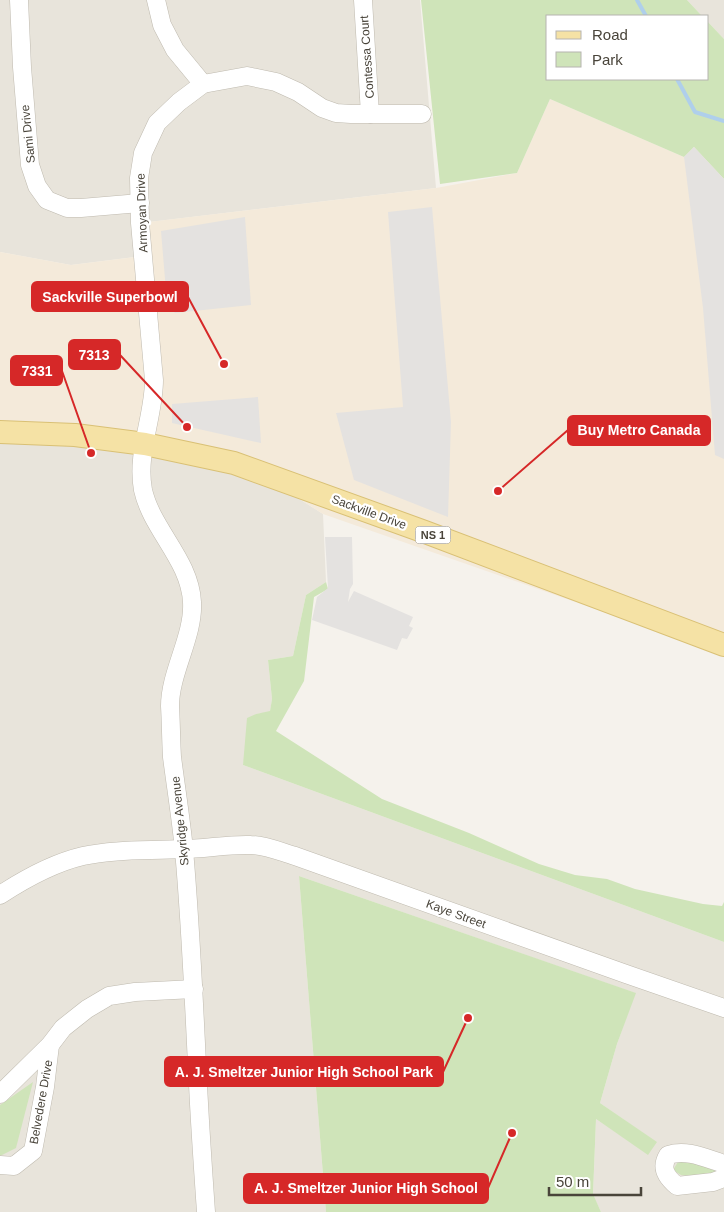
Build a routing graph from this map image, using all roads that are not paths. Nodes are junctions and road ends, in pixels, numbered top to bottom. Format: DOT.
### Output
graph roads {
  1 [pos="18,0"];
  2 [pos="156,0"];
  3 [pos="363,0"];
  4 [pos="202,84"];
  5 [pos="370,114"];
  6 [pos="422,114"];
  7 [pos="140,203"];
  8 [pos="0,432"];
  9 [pos="145,444"];
  10 [pos="724,645"];
  11 [pos="184,849"];
  12 [pos="0,895"];
  13 [pos="194,989"];
  14 [pos="724,1008"];
  15 [pos="50,1046"];
  16 [pos="0,1094"];
  17 [pos="724,1164"];
  18 [pos="0,1165"];
  19 [pos="724,1178"];
  20 [pos="206,1212"];
  1 -- 7 [label="street, Sami Drive"];
  2 -- 4 [label="street"];
  3 -- 5 [label="street, Contessa Court"];
  4 -- 5 [label="street, Armoyan Drive"];
  4 -- 7 [label="street, Armoyan Drive"];
  5 -- 6 [label="street, Armoyan Drive"];
  7 -- 9 [label="street, Armoyan Drive"];
  8 -- 9 [label="main road, Sackville Drive / NS 1"];
  9 -- 10 [label="main road, Sackville Drive / NS 1"];
  9 -- 11 [label="street, Skyridge Avenue"];
  11 -- 12 [label="street, Kaye Street"];
  11 -- 13 [label="street, Skyridge Avenue"];
  11 -- 14 [label="street, Kaye Street"];
  13 -- 15 [label="street, Belvedere Drive"];
  13 -- 20 [label="street, Skyridge Avenue"];
  15 -- 16 [label="street, Belvedere Drive"];
  15 -- 18 [label="street, Belvedere Drive"];
  17 -- 19 [label="street"];
}
